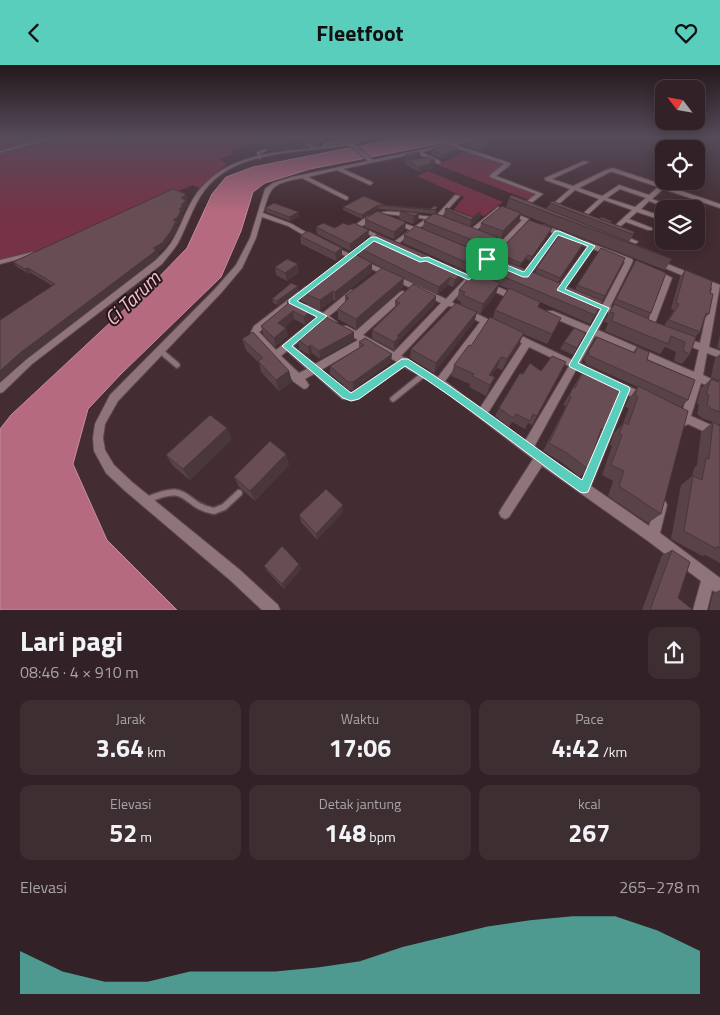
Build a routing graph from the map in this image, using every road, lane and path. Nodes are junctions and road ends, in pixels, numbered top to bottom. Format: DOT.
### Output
graph roads {
  1 [pos="243,162"];
  2 [pos="363,162"];
  3 [pos="367,162"];
  4 [pos="503,162"];
  5 [pos="585,162"];
  6 [pos="338,169"];
  7 [pos="302,176"];
  8 [pos="370,183"];
  9 [pos="655,183"];
  10 [pos="574,188"];
  11 [pos="658,190"];
  12 [pos="674,190"];
  13 [pos="457,197"];
  14 [pos="346,198"];
  15 [pos="603,198"];
  16 [pos="649,198"];
  17 [pos="655,200"];
  18 [pos="720,206"];
  19 [pos="549,208"];
  20 [pos="637,209"];
  21 [pos="556,211"];
  22 [pos="533,213"];
  23 [pos="260,214"];
  24 [pos="376,214"];
  25 [pos="542,214"];
  26 [pos="655,216"];
  27 [pos="572,217"];
  28 [pos="433,218"];
  29 [pos="526,219"];
  30 [pos="579,220"];
  31 [pos="625,220"];
  32 [pos="444,221"];
  33 [pos="588,223"];
  34 [pos="460,227"];
  35 [pos="414,229"];
  36 [pos="604,229"];
  37 [pos="650,229"];
  38 [pos="355,231"];
  39 [pos="557,232"];
  40 [pos="423,233"];
  41 [pos="612,233"];
  42 [pos="375,237"];
  43 [pos="319,241"];
  44 [pos="635,242"];
  45 [pos="327,245"];
  46 [pos="366,245"];
  47 [pos="591,246"];
  48 [pos="38,253"];
  49 [pos="478,255"];
  50 [pos="647,259"];
  51 [pos="491,261"];
  52 [pos="0,262"];
  53 [pos="637,264"];
  54 [pos="442,267"];
  55 [pos="673,269"];
  56 [pos="668,278"];
  57 [pos="468,279"];
  58 [pos="534,279"];
  59 [pos="313,285"];
  60 [pos="552,286"];
  61 [pos="411,287"];
  62 [pos="718,287"];
  63 [pos="359,288"];
  64 [pos="560,290"];
  65 [pos="569,293"];
  66 [pos="578,297"];
  67 [pos="291,301"];
  68 [pos="517,301"];
  69 [pos="447,303"];
  70 [pos="605,308"];
  71 [pos="538,310"];
  72 [pos="323,316"];
  73 [pos="632,319"];
  74 [pos="486,321"];
  75 [pos="641,323"];
  76 [pos="650,326"];
  77 [pos="660,330"];
  78 [pos="592,334"];
  79 [pos="361,337"];
  80 [pos="678,337"];
  81 [pos="527,342"];
  82 [pos="287,346"];
  83 [pos="705,349"];
  84 [pos="160,350"];
  85 [pos="276,355"];
  86 [pos="720,355"];
  87 [pos="400,359"];
  88 [pos="177,365"];
  89 [pos="573,365"];
  90 [pos="314,370"];
  91 [pos="424,374"];
  92 [pos="698,380"];
  93 [pos="439,382"];
  94 [pos="720,387"];
  95 [pos="0,389"];
  96 [pos="626,389"];
  97 [pos="720,392"];
  98 [pos="393,399"];
  99 [pos="651,401"];
  100 [pos="668,410"];
  101 [pos="482,414"];
  102 [pos="685,418"];
  103 [pos="720,434"];
  104 [pos="680,436"];
  105 [pos="527,449"];
  106 [pos="540,458"];
  107 [pos="584,488"];
  108 [pos="665,491"];
  109 [pos="239,493"];
  110 [pos="146,501"];
  111 [pos="505,513"];
  112 [pos="652,537"];
  113 [pos="714,583"];
  114 [pos="273,610"];
  115 [pos="700,610"];
  1 -- 95 [label="street"];
  2 -- 6 [label="street"];
  3 -- 6 [label="street"];
  4 -- 22 [label="street"];
  5 -- 10 [label="street"];
  6 -- 7 [label="street"];
  6 -- 8 [label="street"];
  7 -- 14 [label="street"];
  7 -- 23 [label="street"];
  9 -- 10 [label="street"];
  10 -- 15 [label="street"];
  10 -- 19 [label="street"];
  11 -- 16 [label="street"];
  12 -- 18 [label="street"];
  13 -- 28 [label="street"];
  15 -- 16 [label="street"];
  15 -- 20 [label="street"];
  15 -- 30 [label="street"];
  16 -- 17 [label="street"];
  16 -- 20 [label="street"];
  19 -- 21 [label="street"];
  19 -- 25 [label="street"];
  20 -- 26 [label="street"];
  20 -- 31 [label="street"];
  23 -- 43 [label="street"];
  23 -- 84 [label="street"];
  24 -- 28 [label="street"];
  24 -- 35 [label="street"];
  24 -- 42 [label="street"];
  27 -- 30 [label="street"];
  28 -- 32 [label="street"];
  28 -- 35 [label="street"];
  29 -- 34 [label="street"];
  29 -- 39 [label="street"];
  29 -- 51 [label="street"];
  30 -- 33 [label="street"];
  31 -- 37 [label="street"];
  31 -- 41 [label="street"];
  35 -- 40 [label="street"];
  35 -- 42 [label="street"];
  36 -- 41 [label="street"];
  38 -- 42 [label="street"];
  39 -- 47 [label="street"];
  39 -- 58 [label="street"];
  41 -- 44 [label="street"];
  42 -- 46 [label="street"];
  45 -- 61 [label="street"];
  47 -- 53 [label="street"];
  47 -- 64 [label="street"];
  48 -- 52 [label="street"];
  49 -- 51 [label="street"];
  50 -- 55 [label="street"];
  51 -- 57 [label="street"];
  53 -- 56 [label="street"];
  53 -- 70 [label="street"];
  54 -- 57 [label="street"];
  55 -- 56 [label="street"];
  55 -- 62 [label="street"];
  56 -- 76 [label="street"];
  57 -- 68 [label="street"];
  57 -- 69 [label="street"];
  59 -- 67 [label="street"];
  60 -- 64 [label="street"];
  61 -- 69 [label="street"];
  61 -- 79 [label="street"];
  62 -- 83 [label="street"];
  63 -- 72 [label="street"];
  64 -- 65 [label="street"];
  66 -- 70 [label="street"];
  67 -- 72 [label="street"];
  67 -- 85 [label="street"];
  69 -- 74 [label="street"];
  69 -- 87 [label="street"];
  70 -- 73 [label="street"];
  70 -- 78 [label="street"];
  71 -- 78 [label="street"];
  72 -- 79 [label="street"];
  72 -- 82 [label="street"];
  74 -- 81 [label="street"];
  74 -- 93 [label="street"];
  75 -- 76 [label="street"];
  76 -- 77 [label="street"];
  78 -- 89 [label="street"];
  78 -- 92 [label="street"];
  79 -- 87 [label="street"];
  79 -- 90 [label="street"];
  80 -- 83 [label="street"];
  81 -- 89 [label="street"];
  81 -- 101 [label="street"];
  82 -- 85 [label="street"];
  82 -- 90 [label="street"];
  83 -- 86 [label="street"];
  83 -- 92 [label="street"];
  84 -- 88 [label="lane"];
  84 -- 110 [label="street"];
  85 -- 90 [label="street"];
  87 -- 90 [label="street"];
  87 -- 91 [label="street"];
  89 -- 96 [label="street"];
  89 -- 105 [label="street"];
  91 -- 93 [label="street"];
  91 -- 98 [label="lane"];
  92 -- 94 [label="street"];
  92 -- 97 [label="street"];
  92 -- 102 [label="street"];
  93 -- 101 [label="street"];
  96 -- 99 [label="street"];
  96 -- 107 [label="street"];
  100 -- 102 [label="street"];
  101 -- 105 [label="street"];
  102 -- 103 [label="street"];
  102 -- 104 [label="street"];
  105 -- 106 [label="street"];
  106 -- 107 [label="street"];
  106 -- 111 [label="street"];
  107 -- 112 [label="street"];
  108 -- 112 [label="street"];
  109 -- 110 [label="lane"];
  110 -- 114 [label="street"];
  112 -- 113 [label="street"];
  113 -- 115 [label="street"];
}
